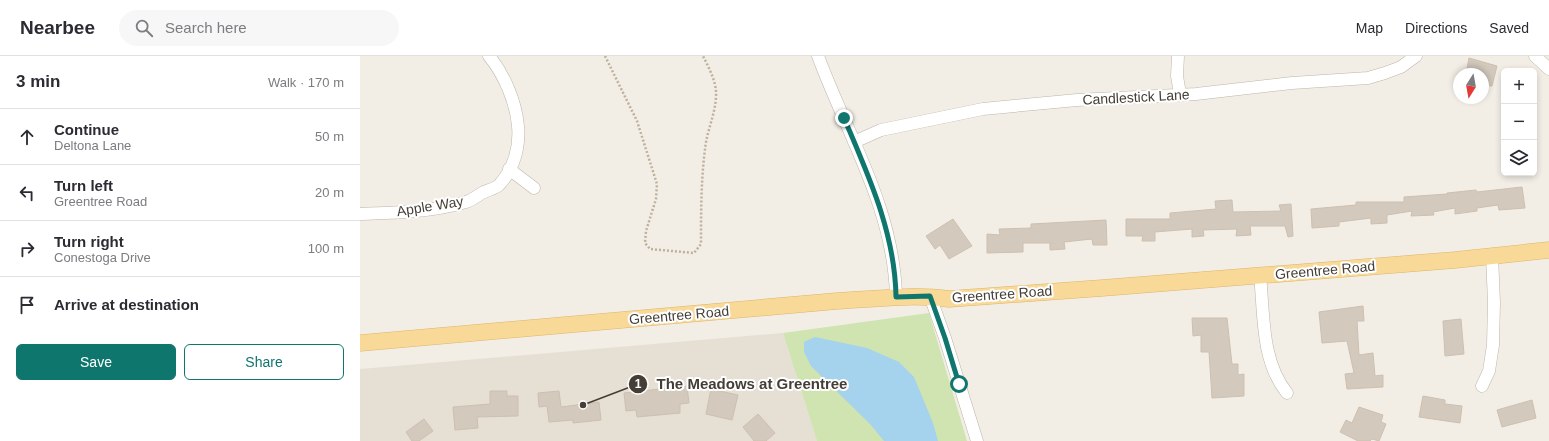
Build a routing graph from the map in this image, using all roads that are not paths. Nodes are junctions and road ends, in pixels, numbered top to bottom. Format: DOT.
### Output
graph roads {
  1 [pos="489,56"];
  2 [pos="818,56"];
  3 [pos="1178,56"];
  4 [pos="1416,56"];
  5 [pos="1535,56"];
  6 [pos="1549,69"];
  7 [pos="1180,94"];
  8 [pos="854,142"];
  9 [pos="509,169"];
  10 [pos="534,188"];
  11 [pos="360,214"];
  12 [pos="1549,250"];
  13 [pos="1492,256"];
  14 [pos="1260,275"];
  15 [pos="930,296"];
  16 [pos="896,297"];
  17 [pos="360,343"];
  18 [pos="1482,386"];
  19 [pos="1287,393"];
  20 [pos="977,441"];
  1 -- 9 [label="street, Apple Way"];
  2 -- 8 [label="street"];
  3 -- 7 [label="street"];
  4 -- 7 [label="street, Candlestick Lane"];
  5 -- 6 [label="street"];
  7 -- 8 [label="street, Candlestick Lane"];
  8 -- 16 [label="street"];
  9 -- 10 [label="street"];
  9 -- 11 [label="street, Apple Way"];
  12 -- 13 [label="main road, Greentree Road"];
  13 -- 14 [label="main road, Greentree Road"];
  13 -- 18 [label="street"];
  14 -- 15 [label="main road, Greentree Road"];
  14 -- 19 [label="street"];
  15 -- 16 [label="main road, Greentree Road"];
  15 -- 20 [label="street"];
  16 -- 17 [label="main road, Greentree Road"];
}
